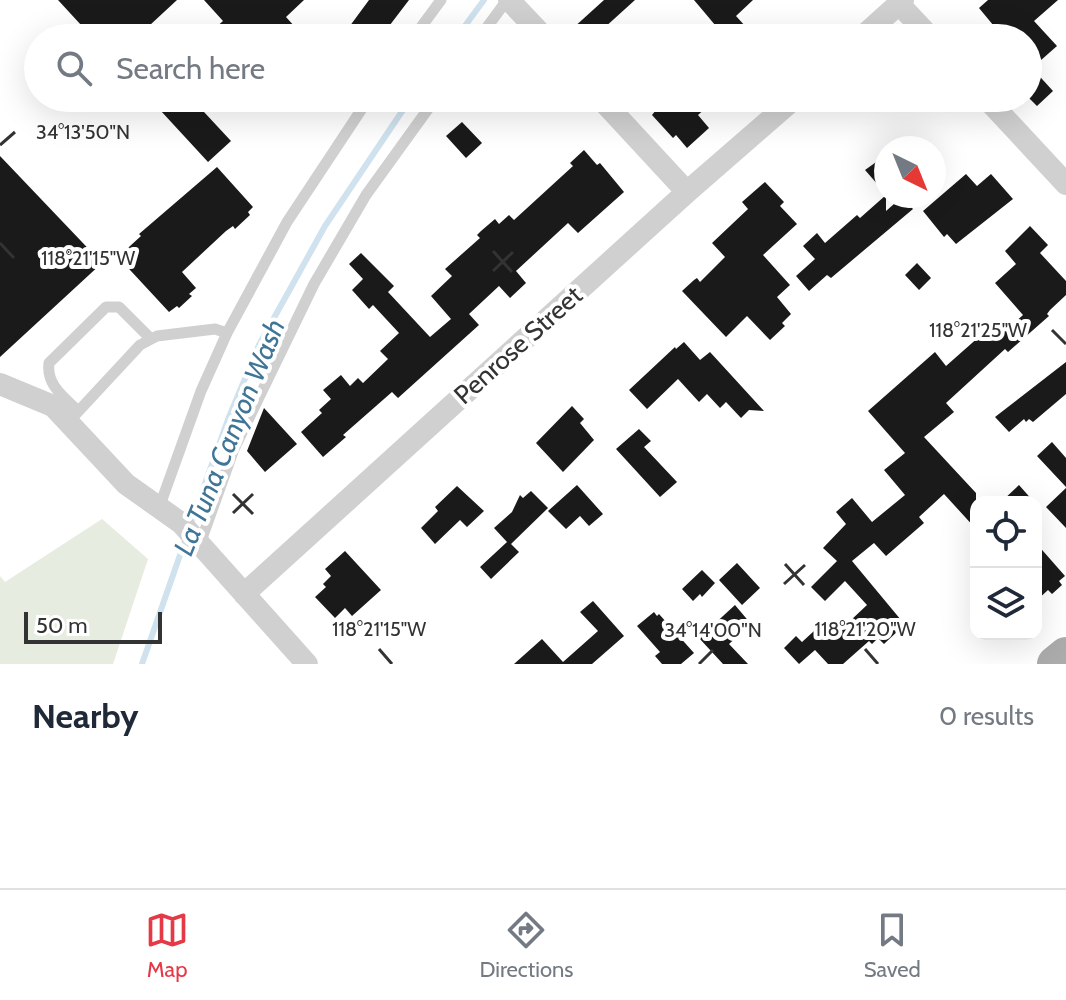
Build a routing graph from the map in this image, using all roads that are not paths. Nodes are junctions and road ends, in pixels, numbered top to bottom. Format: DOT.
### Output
graph roads {
  1 [pos="441,0"];
  2 [pos="508,0"];
  3 [pos="901,2"];
  4 [pos="423,24"];
  5 [pos="490,24"];
  6 [pos="531,24"];
  7 [pos="877,24"];
  8 [pos="919,24"];
  9 [pos="360,112"];
  10 [pos="426,112"];
  11 [pos="613,112"];
  12 [pos="779,112"];
  13 [pos="999,112"];
  14 [pos="1066,184"];
  15 [pos="687,192"];
  16 [pos="227,333"];
  17 [pos="151,339"];
  18 [pos="0,384"];
  19 [pos="73,416"];
  20 [pos="159,508"];
  21 [pos="192,536"];
  22 [pos="244,594"];
  23 [pos="1066,655"];
  24 [pos="307,664"];
  25 [pos="1055,664"];
  1 -- 4 [label="lane"];
  2 -- 5 [label="lane"];
  2 -- 6 [label="street"];
  3 -- 7 [label="street"];
  3 -- 8 [label="street"];
  9 -- 16 [label="lane"];
  10 -- 21 [label="lane"];
  11 -- 15 [label="street"];
  12 -- 15 [label="street, Penrose Street"];
  13 -- 14 [label="street"];
  15 -- 22 [label="street, Penrose Street"];
  16 -- 17 [label="lane"];
  16 -- 20 [label="lane"];
  17 -- 19 [label="lane"];
  17 -- 19 [label="lane"];
  18 -- 19 [label="street"];
  19 -- 20 [label="street"];
  20 -- 21 [label="street"];
  21 -- 22 [label="street"];
  22 -- 24 [label="street"];
  23 -- 25 [label="main road"];
}
